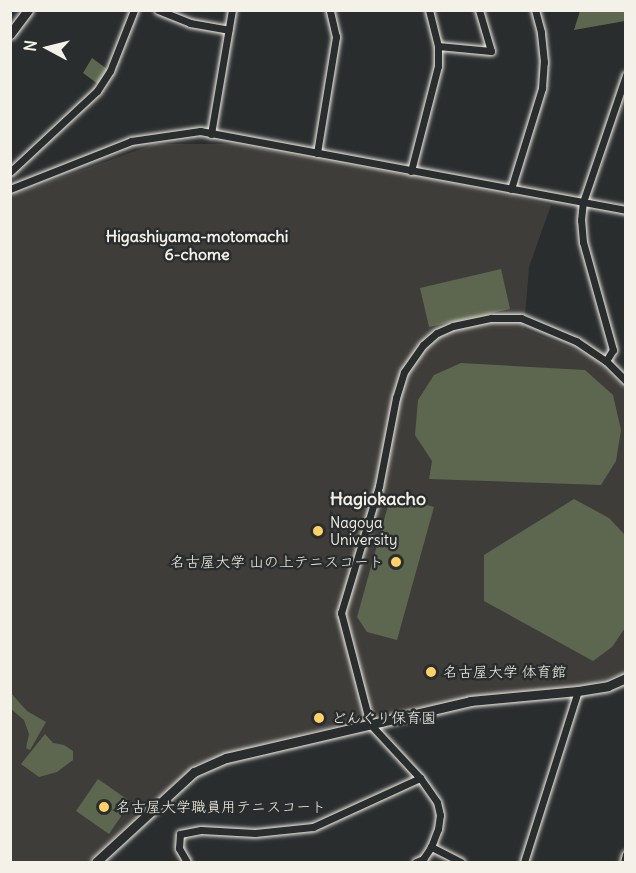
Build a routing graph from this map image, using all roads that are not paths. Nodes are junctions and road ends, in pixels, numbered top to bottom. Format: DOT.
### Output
graph roads {
  1 [pos="27,10"];
  2 [pos="134,10"];
  3 [pos="158,10"];
  4 [pos="232,10"];
  5 [pos="330,10"];
  6 [pos="429,10"];
  7 [pos="479,10"];
  8 [pos="535,10"];
  9 [pos="228,30"];
  10 [pos="10,34"];
  11 [pos="438,46"];
  12 [pos="626,75"];
  13 [pos="211,134"];
  14 [pos="317,153"];
  15 [pos="411,171"];
  16 [pos="10,172"];
  17 [pos="10,189"];
  18 [pos="511,189"];
  19 [pos="583,202"];
  20 [pos="626,210"];
  21 [pos="606,362"];
  22 [pos="626,381"];
  23 [pos="626,678"];
  24 [pos="578,691"];
  25 [pos="370,724"];
  26 [pos="420,778"];
  27 [pos="431,847"];
  28 [pos="626,855"];
  29 [pos="96,862"];
  30 [pos="187,862"];
  31 [pos="416,862"];
  32 [pos="462,862"];
  33 [pos="524,862"];
  34 [pos="624,862"];
  1 -- 10 [label="street"];
  2 -- 16 [label="street"];
  3 -- 9 [label="street"];
  4 -- 9 [label="street"];
  5 -- 14 [label="street"];
  6 -- 11 [label="street"];
  7 -- 11 [label="street"];
  8 -- 18 [label="street"];
  9 -- 13 [label="street"];
  11 -- 15 [label="street"];
  12 -- 19 [label="street"];
  13 -- 14 [label="street"];
  13 -- 17 [label="street"];
  14 -- 15 [label="street"];
  15 -- 18 [label="street"];
  18 -- 19 [label="street"];
  19 -- 20 [label="street"];
  19 -- 21 [label="street"];
  21 -- 22 [label="street"];
  21 -- 25 [label="street"];
  23 -- 24 [label="street"];
  24 -- 25 [label="street"];
  24 -- 33 [label="street"];
  25 -- 26 [label="street"];
  25 -- 29 [label="street"];
  26 -- 27 [label="street"];
  26 -- 30 [label="street"];
  27 -- 31 [label="street"];
  27 -- 32 [label="street"];
  28 -- 34 [label="street"];
}
